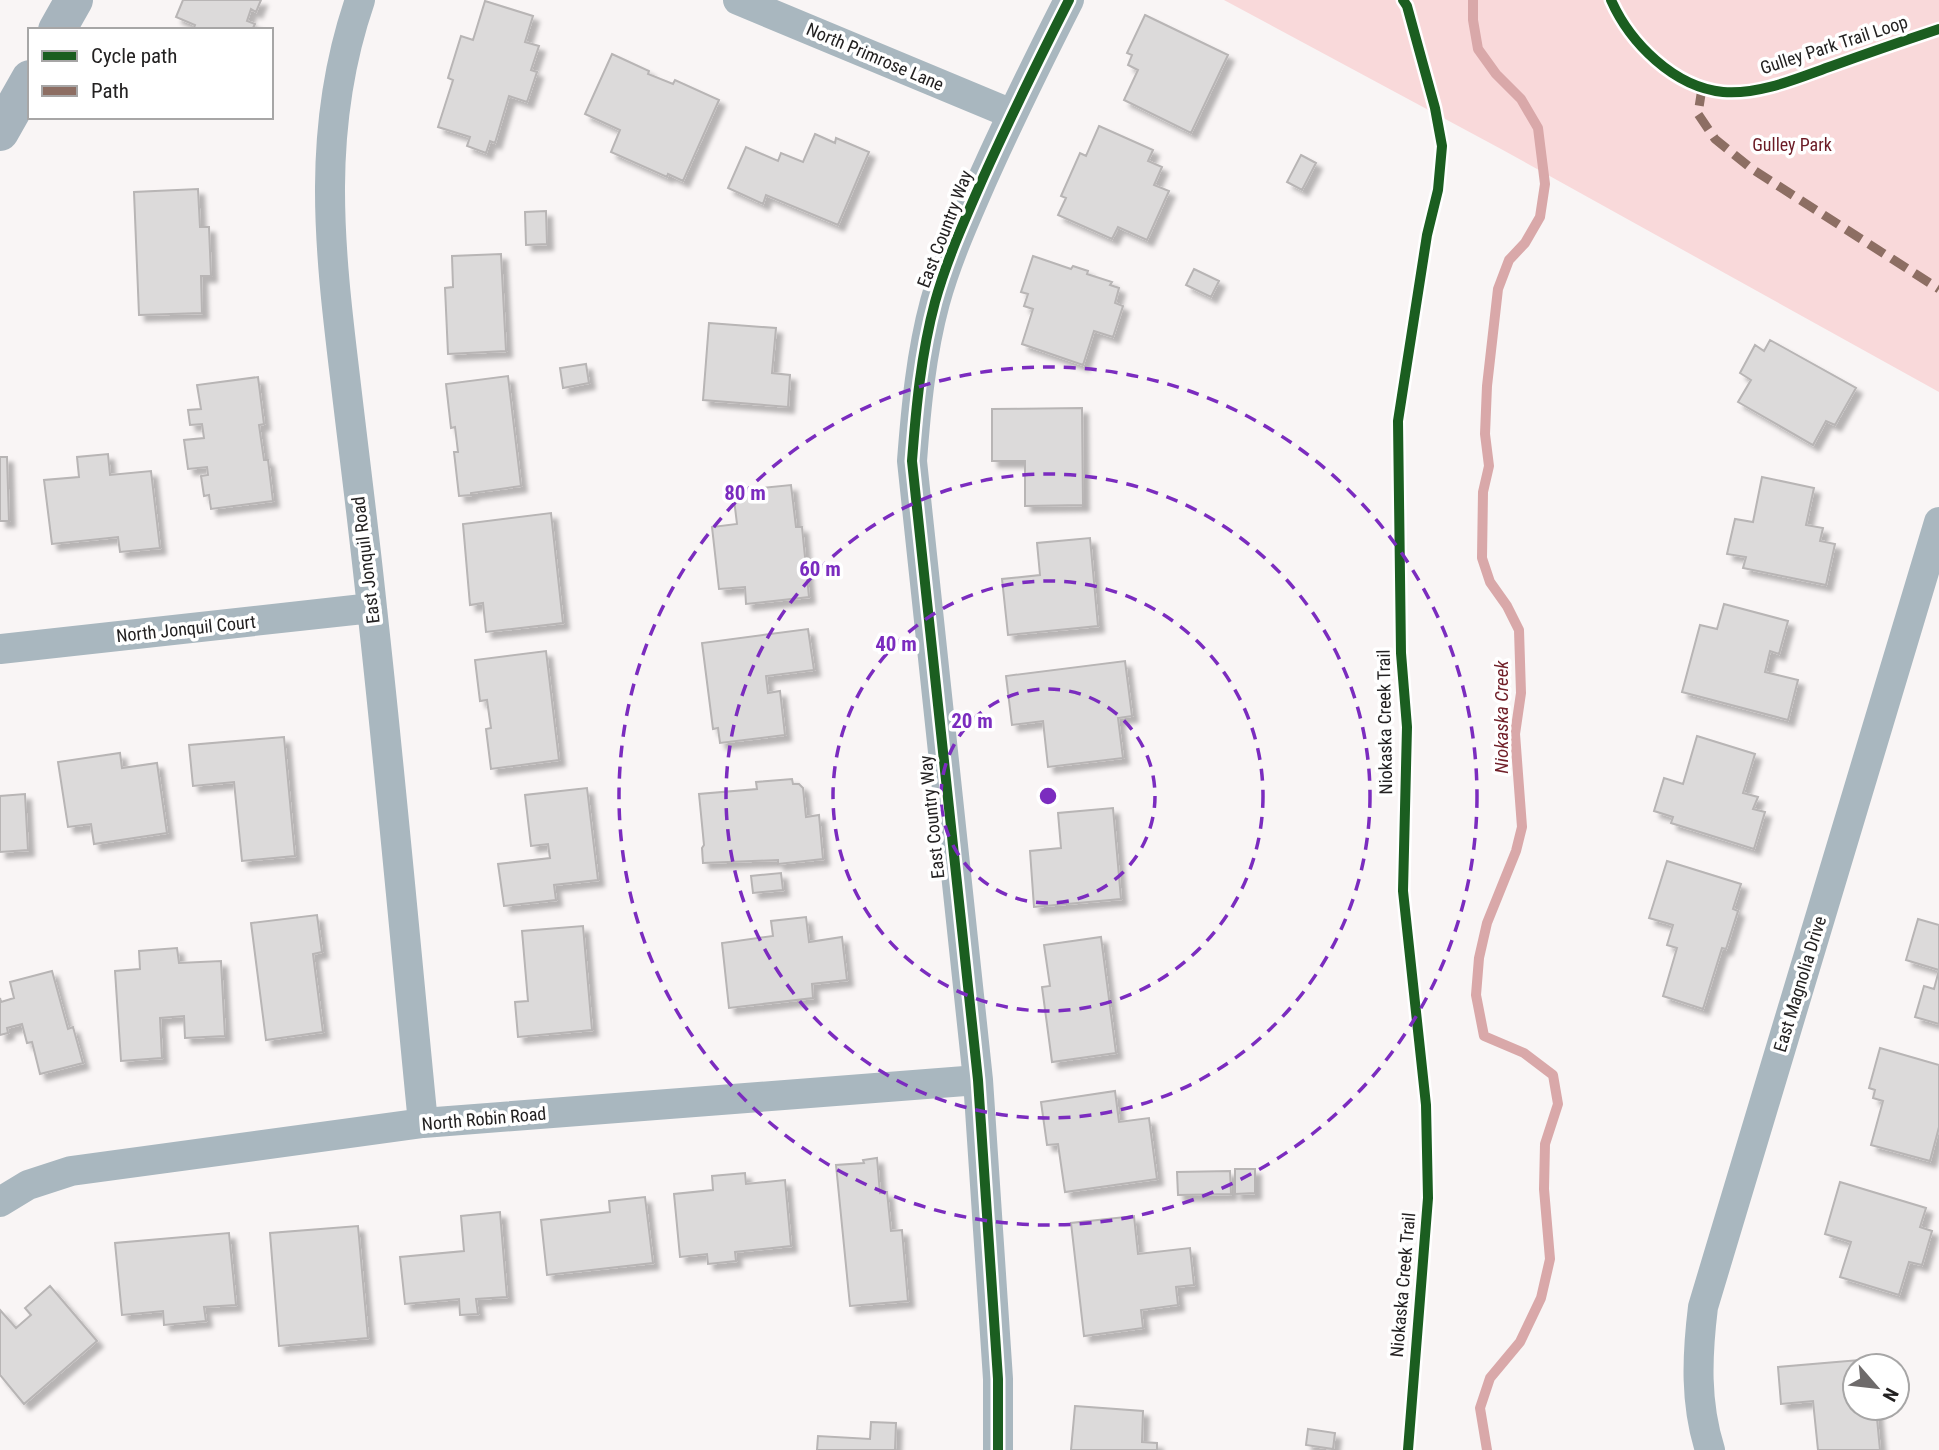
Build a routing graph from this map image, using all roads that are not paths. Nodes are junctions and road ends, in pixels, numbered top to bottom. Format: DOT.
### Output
graph roads {
  1 [pos="74,0"];
  2 [pos="360,0"];
  3 [pos="738,0"];
  4 [pos="1069,0"];
  5 [pos="58,28"];
  6 [pos="28,83"];
  7 [pos="1012,114"];
  8 [pos="0,132"];
  9 [pos="1939,522"];
  10 [pos="372,608"];
  11 [pos="0,649"];
  12 [pos="978,1080"];
  13 [pos="423,1123"];
  14 [pos="0,1202"];
  15 [pos="998,1450"];
  16 [pos="1710,1450"];
  1 -- 5 [label="street"];
  2 -- 10 [label="street, East Jonquil Road"];
  3 -- 7 [label="street, North Primrose Lane"];
  4 -- 7 [label="street, East Country Way"];
  6 -- 8 [label="street"];
  7 -- 12 [label="street, East Country Way"];
  9 -- 16 [label="street, East Magnolia Drive"];
  10 -- 11 [label="street, North Jonquil Court"];
  10 -- 13 [label="street, East Jonquil Road"];
  12 -- 13 [label="street, North Robin Road"];
  12 -- 15 [label="street, East Country Way"];
  13 -- 14 [label="street, North Robin Road"];
}
